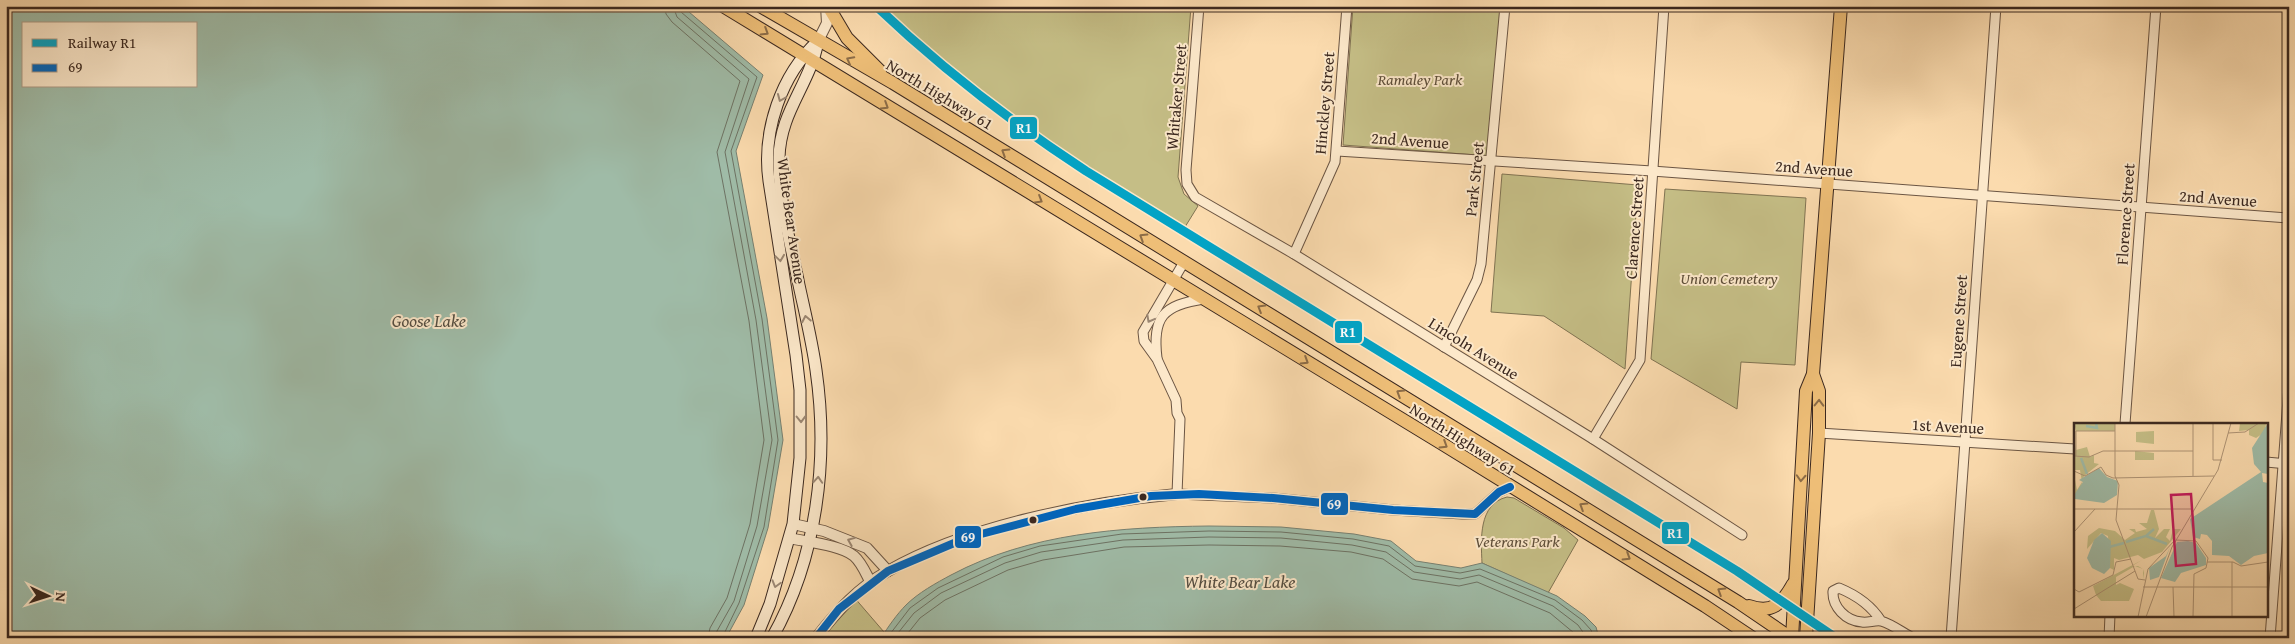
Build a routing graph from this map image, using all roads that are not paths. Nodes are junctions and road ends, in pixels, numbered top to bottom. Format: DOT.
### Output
graph roads {
  1 [pos="723,6"];
  2 [pos="760,6"];
  3 [pos="827,6"];
  4 [pos="1199,6"];
  5 [pos="1347,6"];
  6 [pos="1505,6"];
  7 [pos="1664,6"];
  8 [pos="1841,6"];
  9 [pos="1996,6"];
  10 [pos="2156,6"];
  11 [pos="818,41"];
  12 [pos="803,55"];
  13 [pos="814,62"];
  14 [pos="893,83"];
  15 [pos="1337,151"];
  16 [pos="1492,161"];
  17 [pos="1652,171"];
  18 [pos="1827,184"];
  19 [pos="1190,189"];
  20 [pos="1982,196"];
  21 [pos="2141,208"];
  22 [pos="2289,218"];
  23 [pos="1294,254"];
  24 [pos="1184,262"];
  25 [pos="1174,280"];
  26 [pos="1204,299"];
  27 [pos="1444,347"];
  28 [pos="1157,359"];
  29 [pos="1814,374"];
  30 [pos="2289,386"];
  31 [pos="2125,423"];
  32 [pos="1819,433"];
  33 [pos="1593,439"];
  34 [pos="1964,442"];
  35 [pos="2074,449"];
  36 [pos="2268,462"];
  37 [pos="2286,464"];
  38 [pos="1510,487"];
  39 [pos="1177,494"];
  40 [pos="793,524"];
  41 [pos="813,528"];
  42 [pos="1742,535"];
  43 [pos="789,538"];
  44 [pos="809,542"];
  45 [pos="888,571"];
  46 [pos="1795,578"];
  47 [pos="870,583"];
  48 [pos="1738,602"];
  49 [pos="2110,616"];
  50 [pos="1881,621"];
  51 [pos="756,638"];
  52 [pos="772,638"];
  53 [pos="816,638"];
  54 [pos="1753,638"];
  55 [pos="1792,638"];
  56 [pos="1806,638"];
  57 [pos="1913,638"];
  58 [pos="1951,638"];
  59 [pos="2109,638"];
  60 [pos="2270,638"];
  1 -- 12 [label="main road, North Highway 61, one-way"];
  2 -- 11 [label="main road, North Highway 61"];
  3 -- 11 [label="street"];
  3 -- 14 [label="main road"];
  4 -- 19 [label="street, Whitaker Street"];
  5 -- 15 [label="street, Hinckley Street"];
  6 -- 16 [label="street, Park Street"];
  7 -- 17 [label="street, Clarence Street"];
  8 -- 18 [label="main road"];
  9 -- 20 [label="street, Eugene Street"];
  10 -- 21 [label="street, Florence Street"];
  11 -- 12 [label="main road, White Bear Avenue"];
  11 -- 13 [label="main road, White Bear Avenue"];
  14 -- 11 [label="main road, North Highway 61, one-way"];
  12 -- 13 [label="main road, North Highway 61"];
  12 -- 40 [label="main road, White Bear Avenue, one-way"];
  13 -- 25 [label="main road, North Highway 61, one-way"];
  41 -- 13 [label="main road, White Bear Avenue, one-way"];
  24 -- 14 [label="main road, North Highway 61, one-way"];
  15 -- 16 [label="street, 2nd Avenue"];
  15 -- 23 [label="street, Hinckley Street"];
  16 -- 17 [label="street, 2nd Avenue"];
  16 -- 27 [label="street, Park Street"];
  17 -- 18 [label="street, 2nd Avenue"];
  17 -- 33 [label="street, Clarence Street"];
  18 -- 20 [label="street, 2nd Avenue"];
  18 -- 29 [label="main road"];
  19 -- 23 [label="street, Lincoln Avenue"];
  20 -- 21 [label="street, 2nd Avenue"];
  20 -- 34 [label="street, Eugene Street"];
  21 -- 22 [label="street, 2nd Avenue"];
  21 -- 31 [label="street, Florence Street"];
  23 -- 27 [label="street, Lincoln Avenue"];
  24 -- 25 [label="street"];
  48 -- 24 [label="main road, North Highway 61, one-way"];
  25 -- 26 [label="main road, North Highway 61"];
  25 -- 28 [label="street, one-way"];
  26 -- 28 [label="street"];
  26 -- 38 [label="main road, North Highway 61, one-way"];
  27 -- 33 [label="street, Lincoln Avenue"];
  28 -- 39 [label="street"];
  32 -- 29 [label="main road, one-way"];
  29 -- 46 [label="main road, one-way"];
  30 -- 37 [label="street"];
  32 -- 34 [label="street, 1st Avenue"];
  32 -- 56 [label="main road"];
  33 -- 42 [label="street, Lincoln Avenue"];
  34 -- 35 [label="street, 1st Avenue"];
  34 -- 58 [label="street, Eugene Street"];
  36 -- 37 [label="street"];
  37 -- 60 [label="street"];
  38 -- 39 [label="street"];
  38 -- 54 [label="main road, North Highway 61, one-way"];
  39 -- 45 [label="street"];
  40 -- 41 [label="street"];
  40 -- 43 [label="main road, White Bear Avenue"];
  41 -- 44 [label="main road, White Bear Avenue"];
  45 -- 41 [label="street, one-way"];
  43 -- 44 [label="street"];
  43 -- 51 [label="main road, White Bear Avenue, one-way"];
  44 -- 47 [label="street"];
  44 -- 52 [label="main road, White Bear Avenue"];
  45 -- 47 [label="street"];
  46 -- 48 [label="main road"];
  46 -- 55 [label="main road"];
  47 -- 53 [label="street"];
  48 -- 55 [label="main road, North Highway 61"];
  49 -- 59 [label="street"];
  50 -- 50 [label="street"];
  50 -- 57 [label="street"];
}
